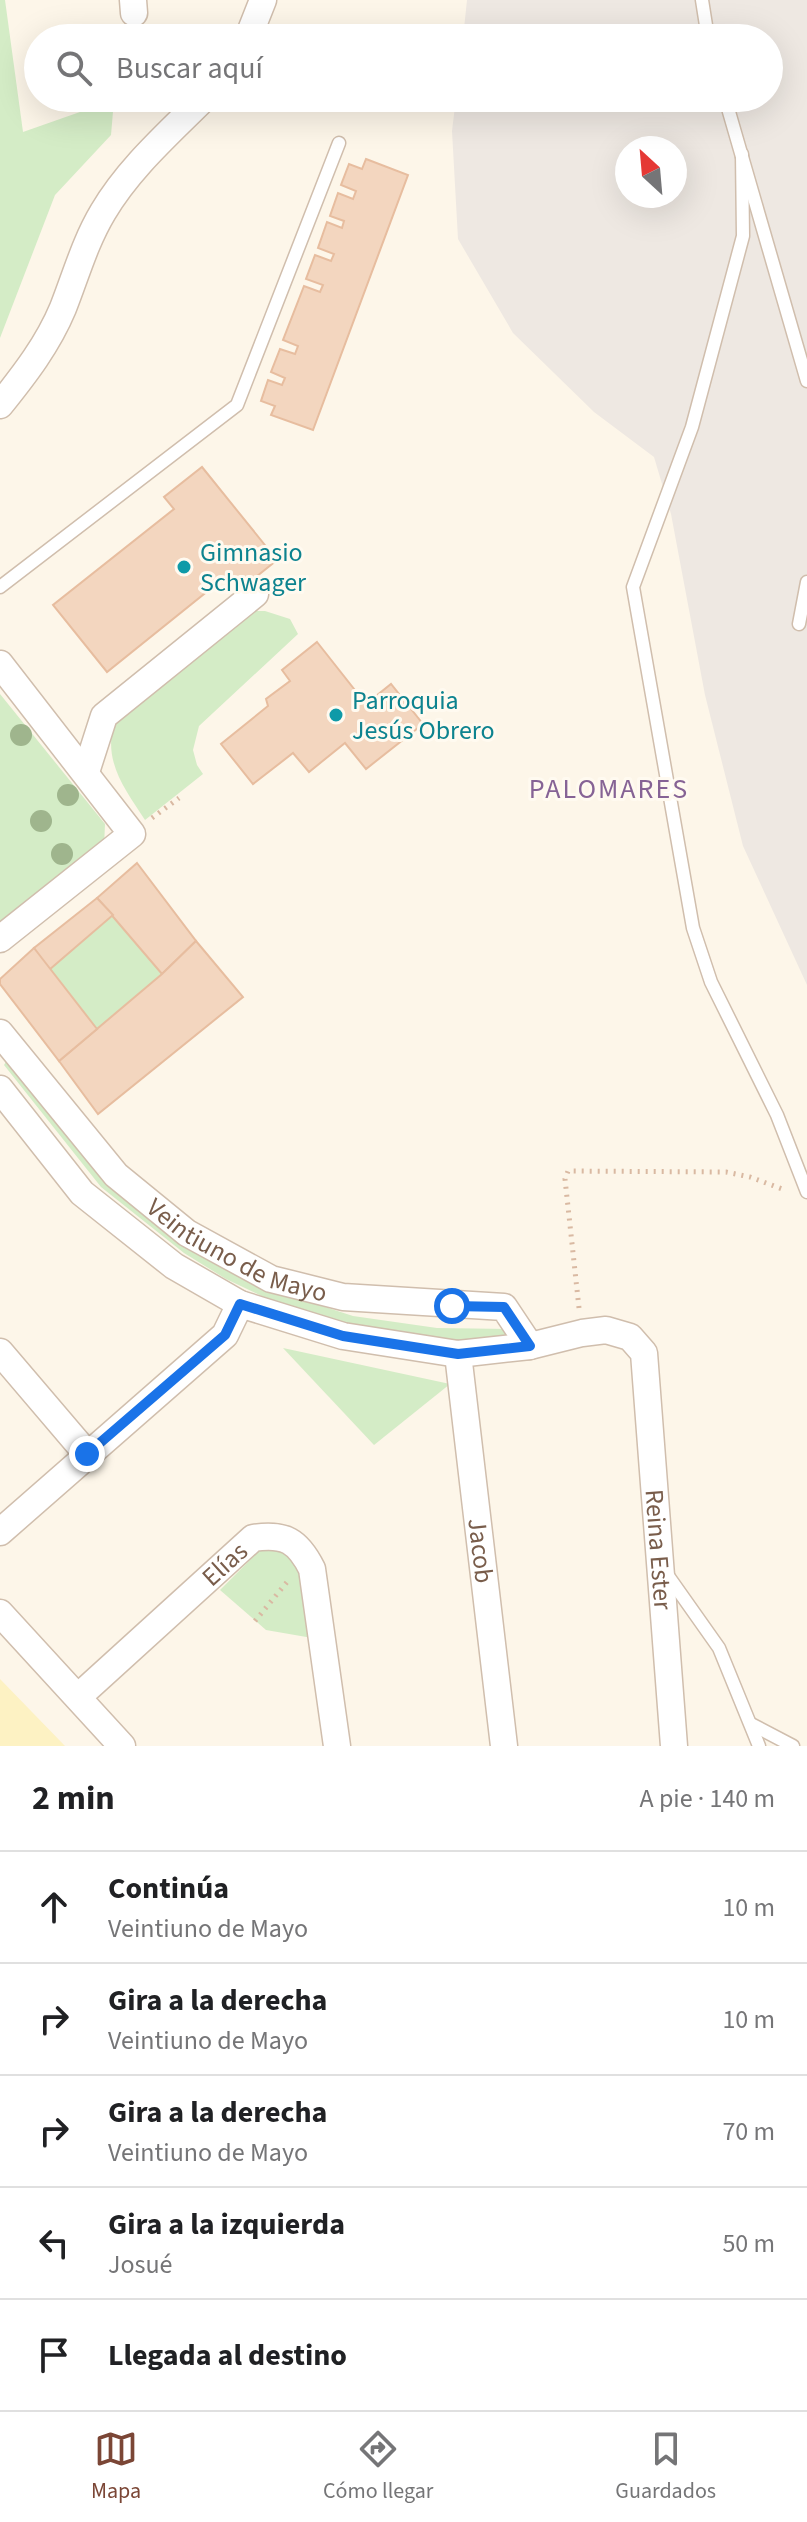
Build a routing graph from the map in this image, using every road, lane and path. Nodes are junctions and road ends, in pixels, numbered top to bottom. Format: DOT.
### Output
graph roads {
  1 [pos="263,0"];
  2 [pos="702,0"];
  3 [pos="254,24"];
  4 [pos="706,24"];
  5 [pos="190,112"];
  6 [pos="729,112"];
  7 [pos="339,143"];
  8 [pos="742,154"];
  9 [pos="807,381"];
  10 [pos="0,405"];
  11 [pos="807,582"];
  12 [pos="0,587"];
  13 [pos="255,594"];
  14 [pos="799,624"];
  15 [pos="0,664"];
  16 [pos="86,772"];
  17 [pos="0,939"];
  18 [pos="0,1033"];
  19 [pos="0,1089"];
  20 [pos="793,1192"];
  21 [pos="807,1192"];
  22 [pos="240,1304"];
  23 [pos="582,1333"];
  24 [pos="530,1346"];
  25 [pos="0,1352"];
  26 [pos="644,1353"];
  27 [pos="458,1354"];
  28 [pos="87,1454"];
  29 [pos="0,1532"];
  30 [pos="659,1564"];
  31 [pos="312,1569"];
  32 [pos="0,1613"];
  33 [pos="255,1621"];
  34 [pos="78,1697"];
  35 [pos="751,1724"];
  36 [pos="122,1746"];
  37 [pos="337,1746"];
  38 [pos="504,1746"];
  39 [pos="674,1746"];
  40 [pos="759,1746"];
  41 [pos="793,1746"];
  1 -- 3 [label="street"];
  2 -- 4 [label="lane"];
  5 -- 10 [label="street"];
  6 -- 8 [label="lane"];
  7 -- 12 [label="lane"];
  8 -- 9 [label="lane"];
  8 -- 21 [label="lane"];
  11 -- 14 [label="lane"];
  13 -- 16 [label="street"];
  15 -- 16 [label="street"];
  16 -- 17 [label="street"];
  18 -- 24 [label="street, Veintiuno de Mayo"];
  19 -- 22 [label="street, Veintiuno de Mayo"];
  20 -- 23 [label="path"];
  22 -- 27 [label="street, Veintiuno de Mayo"];
  22 -- 28 [label="street"];
  23 -- 24 [label="street, Veintiuno de Mayo"];
  23 -- 26 [label="street, Veintiuno de Mayo"];
  24 -- 27 [label="street, Veintiuno de Mayo"];
  25 -- 28 [label="street"];
  26 -- 30 [label="street, Reina Ester"];
  27 -- 38 [label="street, Jacob"];
  28 -- 29 [label="street"];
  30 -- 35 [label="lane"];
  30 -- 39 [label="street, Reina Ester"];
  31 -- 33 [label="path"];
  31 -- 34 [label="street, Elías"];
  31 -- 37 [label="street"];
  32 -- 34 [label="street"];
  34 -- 36 [label="street"];
  35 -- 40 [label="lane"];
  35 -- 41 [label="lane"];
}
